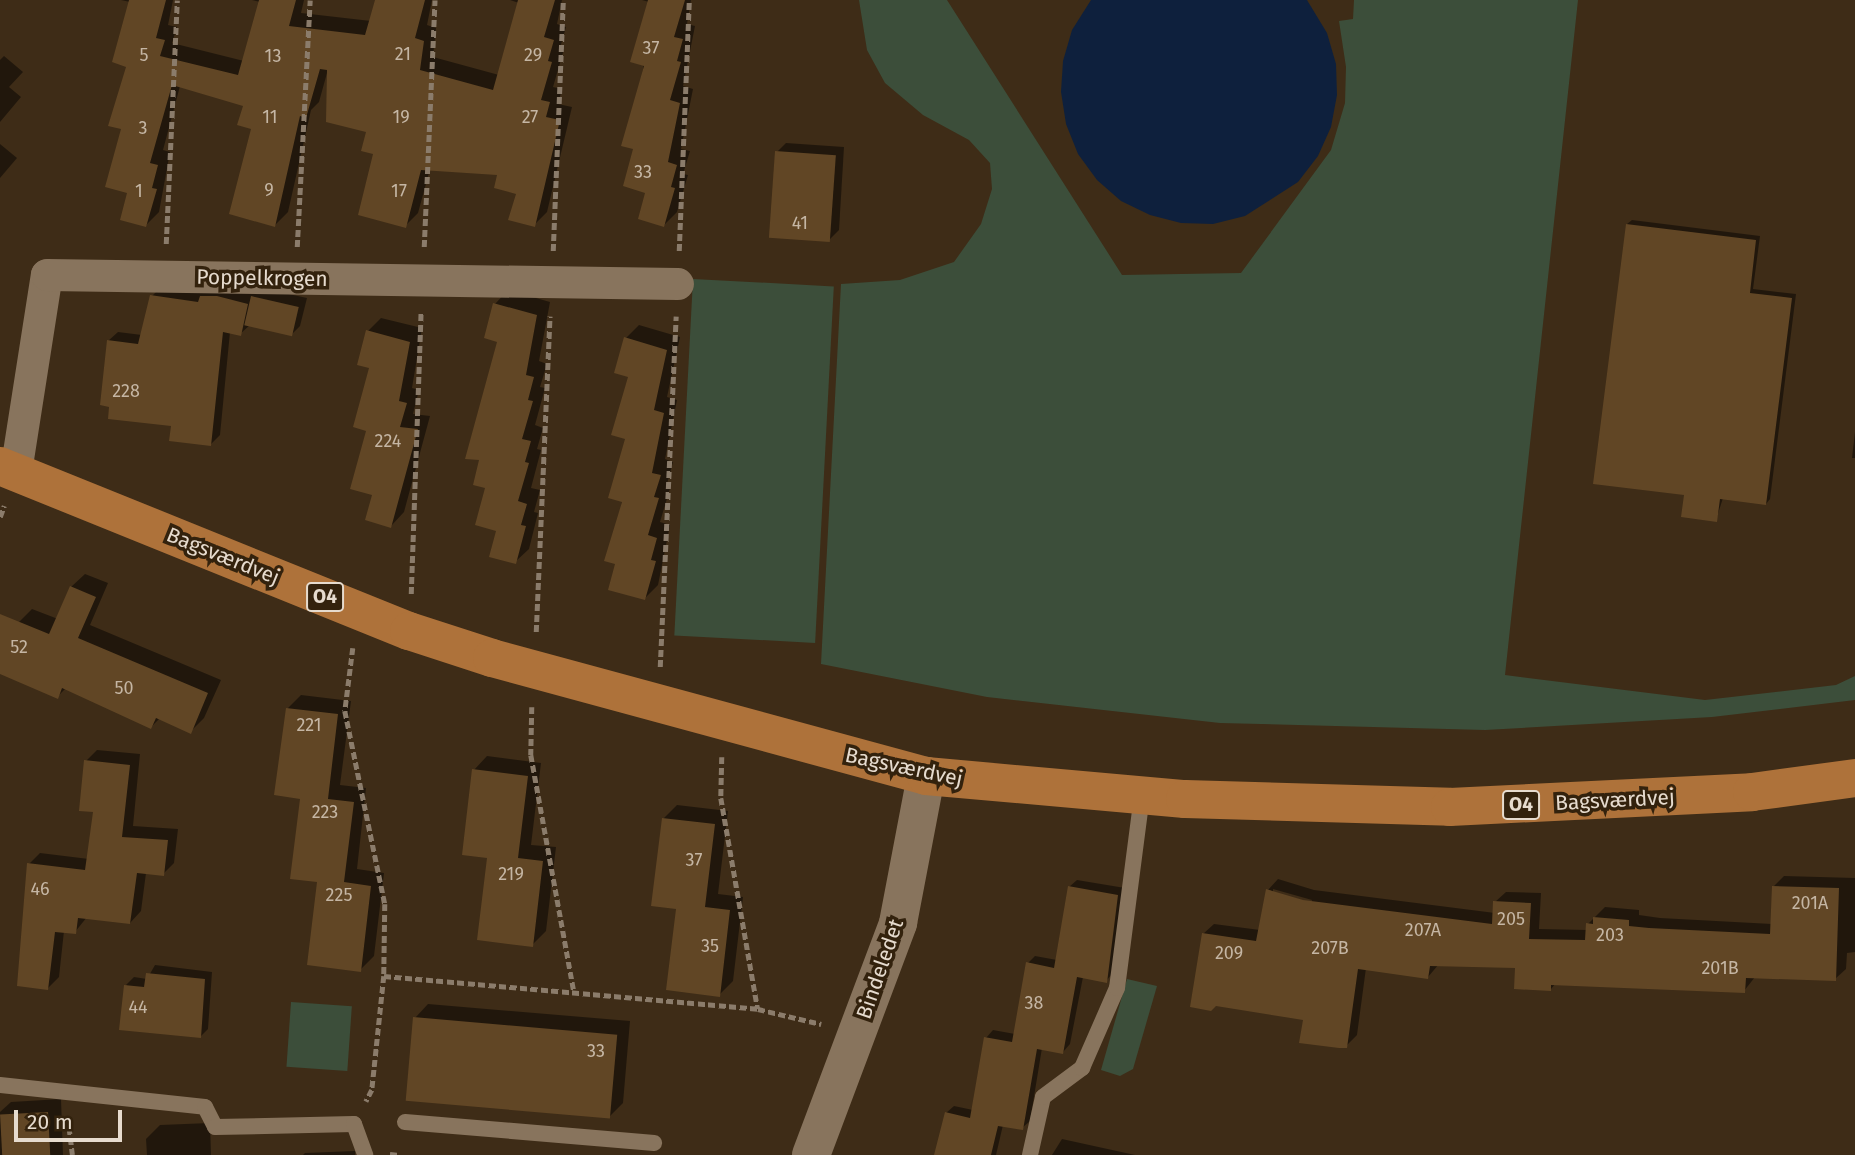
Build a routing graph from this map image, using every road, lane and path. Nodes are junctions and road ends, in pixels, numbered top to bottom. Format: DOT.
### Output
graph roads {
  1 [pos="177,0"];
  2 [pos="310,0"];
  3 [pos="435,0"];
  4 [pos="563,0"];
  5 [pos="689,0"];
  6 [pos="164,277"];
  7 [pos="296,278"];
  8 [pos="422,280"];
  9 [pos="551,283"];
  10 [pos="678,284"];
  11 [pos="8,469"];
  12 [pos="413,555"];
  13 [pos="537,596"];
  14 [pos="357,610"];
  15 [pos="662,628"];
  16 [pos="534,670"];
  17 [pos="722,722"];
  18 [pos="926,776"];
  19 [pos="1855,778"];
  20 [pos="1142,795"];
  21 [pos="384,976"];
  22 [pos="574,992"];
  23 [pos="758,1009"];
  24 [pos="858,1033"];
  25 [pos="0,1085"];
  26 [pos="64,1092"];
  27 [pos="405,1122"];
  28 [pos="354,1124"];
  29 [pos="654,1143"];
  30 [pos="74,1155"];
  31 [pos="365,1155"];
  32 [pos="811,1155"];
  33 [pos="1030,1155"];
  1 -- 6 [label="path"];
  2 -- 7 [label="path"];
  3 -- 8 [label="path"];
  4 -- 9 [label="path"];
  5 -- 10 [label="path"];
  6 -- 7 [label="street, Poppelkrogen"];
  6 -- 11 [label="street, Poppelkrogen"];
  7 -- 8 [label="street, Poppelkrogen"];
  8 -- 9 [label="street, Poppelkrogen"];
  8 -- 12 [label="path"];
  9 -- 10 [label="street, Poppelkrogen"];
  9 -- 13 [label="path"];
  10 -- 15 [label="path"];
  11 -- 14 [label="main road, Bagsværdvej / O4"];
  14 -- 16 [label="main road, Bagsværdvej / O4"];
  14 -- 21 [label="path"];
  16 -- 17 [label="main road, Bagsværdvej / O4"];
  16 -- 22 [label="path"];
  17 -- 18 [label="main road, Bagsværdvej / O4"];
  17 -- 23 [label="path"];
  18 -- 20 [label="main road, Bagsværdvej / O4"];
  18 -- 24 [label="street, Bindeledet"];
  19 -- 20 [label="main road, Bagsværdvej / O4"];
  20 -- 33 [label="lane"];
  21 -- 22 [label="path"];
  21 -- 28 [label="path"];
  22 -- 23 [label="path"];
  23 -- 24 [label="path"];
  24 -- 32 [label="street, Bindeledet"];
  25 -- 26 [label="lane"];
  26 -- 28 [label="lane"];
  26 -- 30 [label="path"];
  27 -- 29 [label="lane"];
  28 -- 31 [label="lane"];
}
